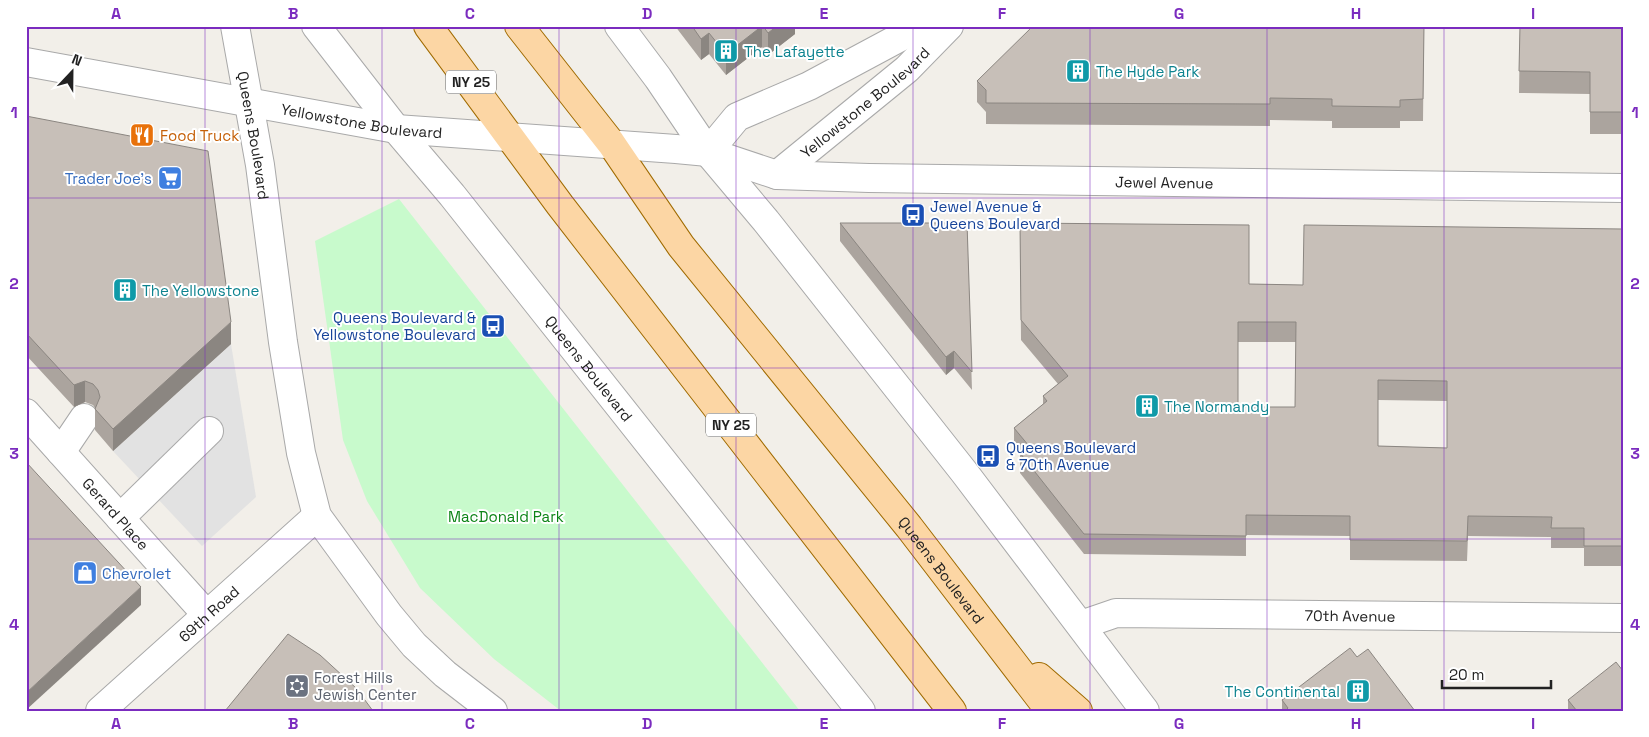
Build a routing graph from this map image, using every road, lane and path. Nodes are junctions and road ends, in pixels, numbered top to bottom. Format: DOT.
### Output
graph roads {
  1 [pos="234,26"];
  2 [pos="316,26"];
  3 [pos="428,26"];
  4 [pos="519,26"];
  5 [pos="619,26"];
  6 [pos="921,26"];
  7 [pos="949,26"];
  8 [pos="26,62"];
  9 [pos="250,104"];
  10 [pos="396,129"];
  11 [pos="513,138"];
  12 [pos="611,143"];
  13 [pos="708,152"];
  14 [pos="778,174"];
  15 [pos="1623,188"];
  16 [pos="26,413"];
  17 [pos="84,418"];
  18 [pos="210,431"];
  19 [pos="61,452"];
  20 [pos="317,516"];
  21 [pos="120,518"];
  22 [pos="206,614"];
  23 [pos="1623,618"];
  24 [pos="1081,625"];
  25 [pos="997,641"];
  26 [pos="100,711"];
  27 [pos="493,711"];
  28 [pos="860,711"];
  29 [pos="952,711"];
  30 [pos="1050,711"];
  31 [pos="1078,711"];
  32 [pos="1145,711"];
  1 -- 9 [label="street, Queens Boulevard"];
  2 -- 10 [label="street, Queens Boulevard"];
  3 -- 11 [label="main road, NY 25"];
  4 -- 12 [label="main road, Queens Boulevard"];
  5 -- 13 [label="street"];
  6 -- 13 [label="street"];
  7 -- 14 [label="street, Yellowstone Boulevard"];
  8 -- 9 [label="street, Yellowstone Boulevard"];
  9 -- 10 [label="street, Yellowstone Boulevard"];
  9 -- 20 [label="street, Queens Boulevard"];
  10 -- 11 [label="street, Yellowstone Boulevard"];
  10 -- 28 [label="street, Queens Boulevard"];
  11 -- 12 [label="street, Yellowstone Boulevard"];
  11 -- 29 [label="main road, NY 25"];
  12 -- 13 [label="street, Yellowstone Boulevard"];
  12 -- 25 [label="main road, Queens Boulevard"];
  13 -- 14 [label="street, Jewel Avenue"];
  13 -- 24 [label="street"];
  14 -- 15 [label="street, Jewel Avenue"];
  16 -- 19 [label="street, Gerard Place"];
  17 -- 19 [label="street"];
  18 -- 21 [label="street"];
  19 -- 21 [label="street, Gerard Place"];
  20 -- 22 [label="street, 69th Road"];
  20 -- 27 [label="street, Queens Boulevard"];
  21 -- 22 [label="street, Gerard Place"];
  22 -- 26 [label="street, 69th Road"];
  23 -- 24 [label="street, 70th Avenue"];
  24 -- 32 [label="street"];
  25 -- 30 [label="main road, Queens Boulevard"];
  25 -- 31 [label="main road"];
}
